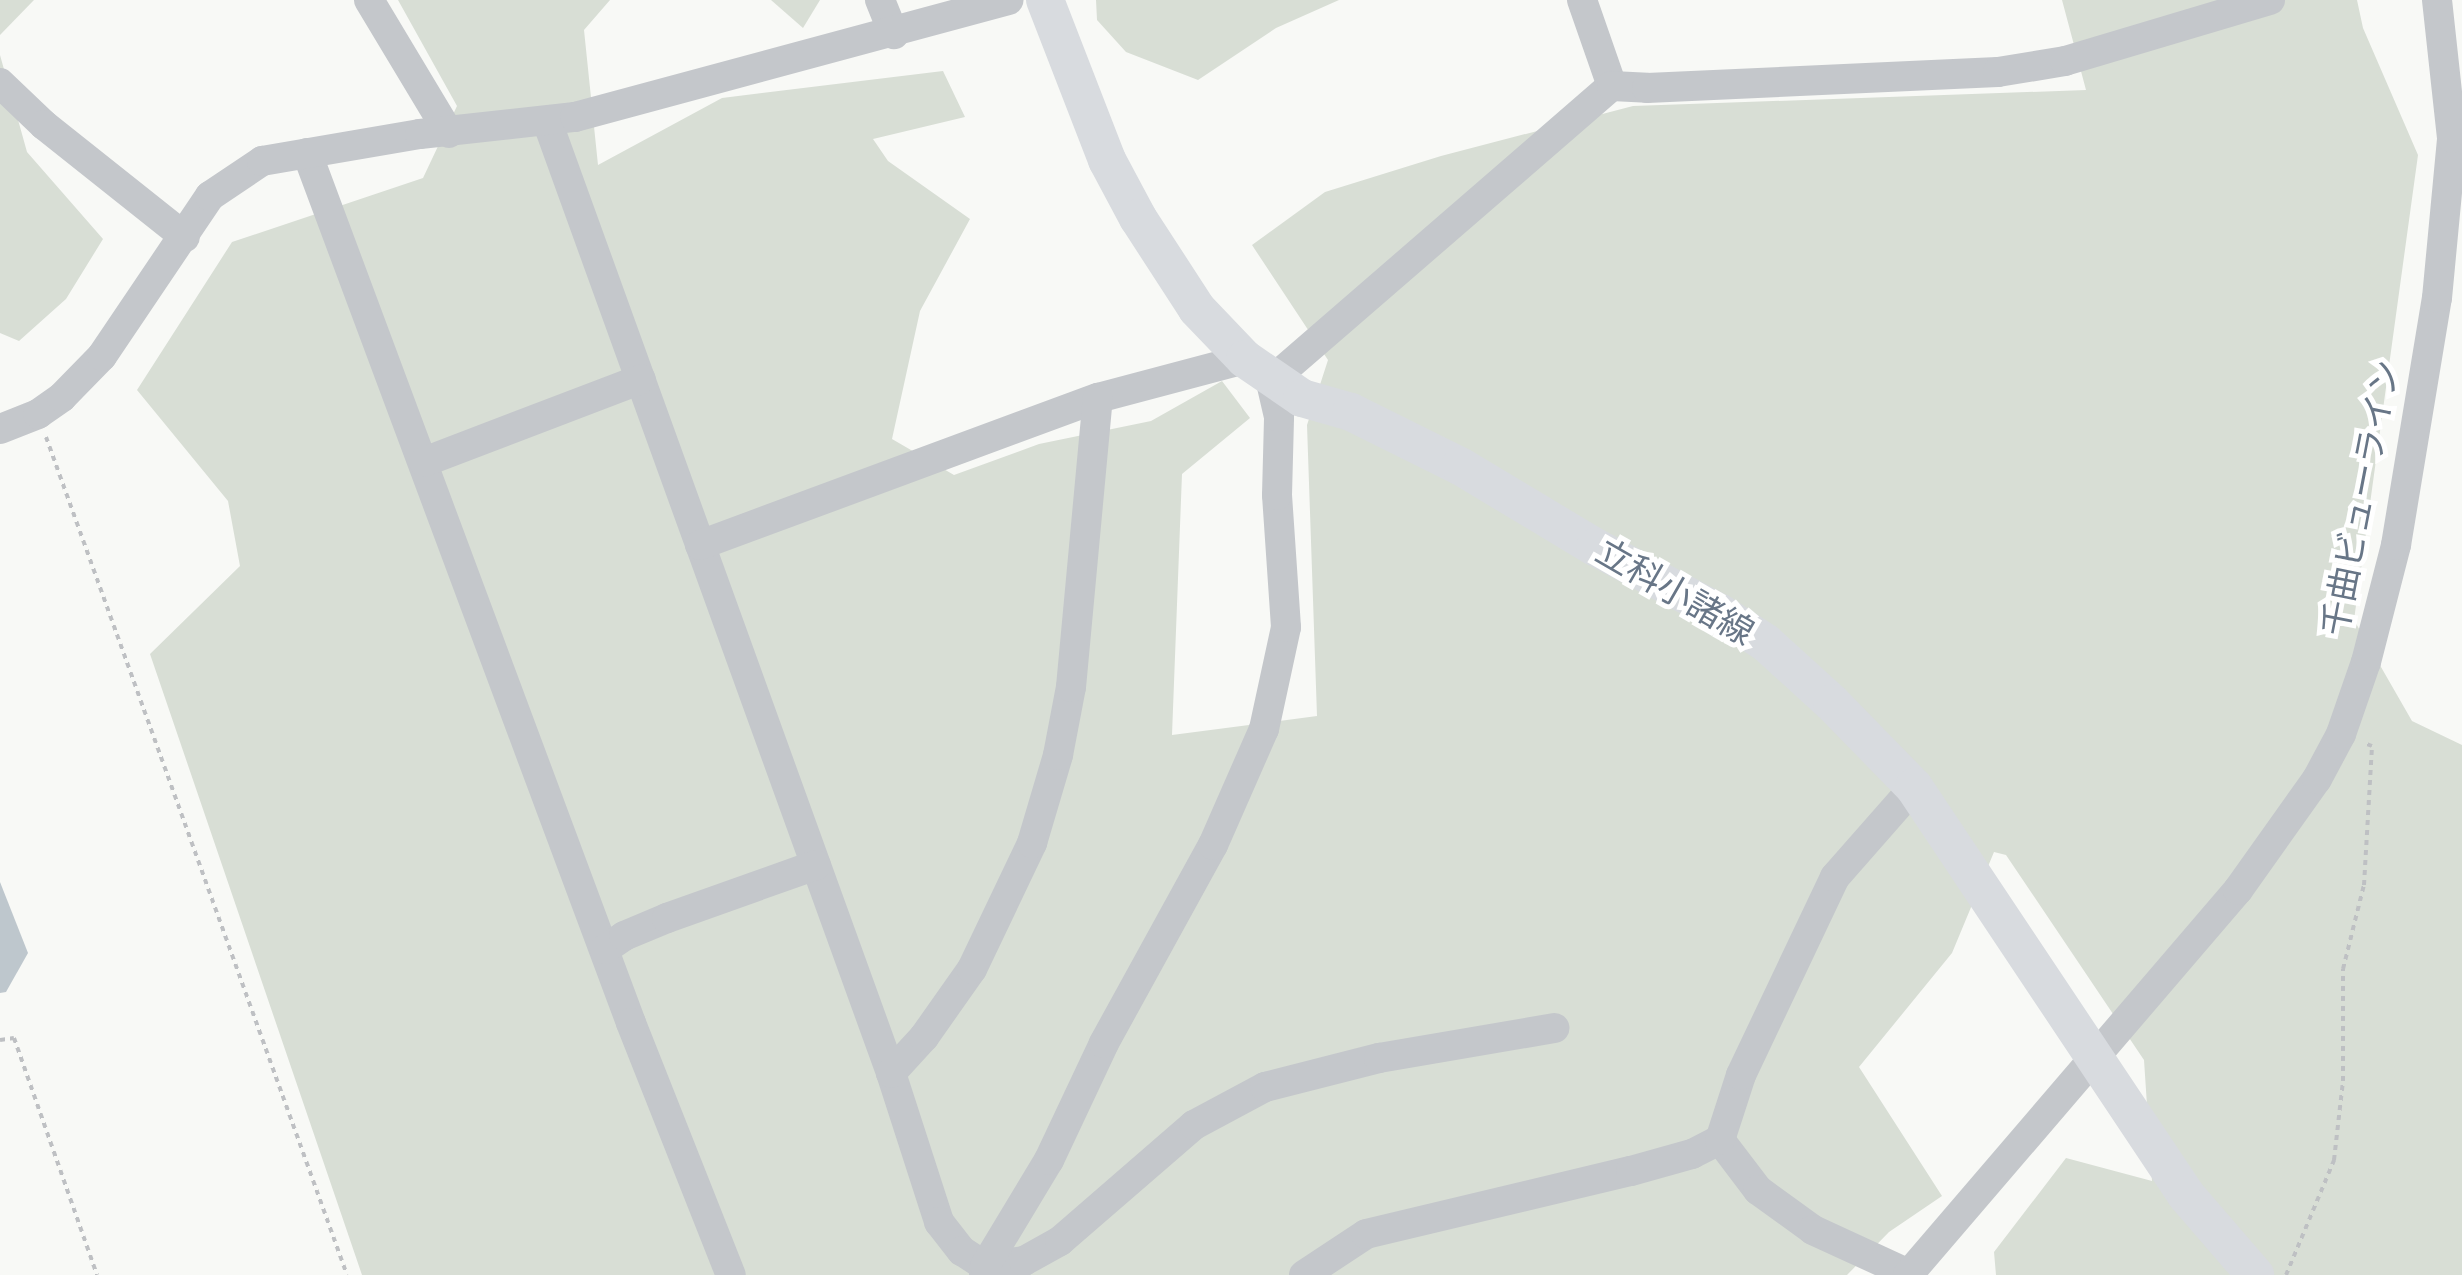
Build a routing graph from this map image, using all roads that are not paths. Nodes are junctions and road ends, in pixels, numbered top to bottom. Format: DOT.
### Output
graph roads {
  1 [pos="368,0"];
  2 [pos="880,0"];
  3 [pos="1008,0"];
  4 [pos="1045,0"];
  5 [pos="1582,0"];
  6 [pos="2270,0"];
  7 [pos="2437,0"];
  8 [pos="894,34"];
  9 [pos="0,83"];
  10 [pos="1612,86"];
  11 [pos="547,121"];
  12 [pos="449,132"];
  13 [pos="307,153"];
  14 [pos="185,237"];
  15 [pos="1258,370"];
  16 [pos="640,379"];
  17 [pos="1098,398"];
  18 [pos="0,430"];
  19 [pos="424,462"];
  20 [pos="700,545"];
  21 [pos="1914,787"];
  22 [pos="816,865"];
  23 [pos="605,949"];
  24 [pos="1554,1028"];
  25 [pos="2095,1057"];
  26 [pos="892,1073"];
  27 [pos="1720,1140"];
  28 [pos="985,1270"];
  29 [pos="732,1275"];
  30 [pos="1304,1275"];
  31 [pos="1909,1275"];
  32 [pos="2255,1275"];
  1 -- 12 [label="street"];
  2 -- 8 [label="street"];
  3 -- 8 [label="street"];
  4 -- 15 [label="main road, 立科小諸線"];
  5 -- 10 [label="street"];
  6 -- 10 [label="street"];
  7 -- 25 [label="street, 千曲ビューライン"];
  8 -- 11 [label="street"];
  9 -- 14 [label="street"];
  10 -- 15 [label="street"];
  11 -- 12 [label="street"];
  11 -- 16 [label="street"];
  12 -- 13 [label="street"];
  13 -- 14 [label="street"];
  13 -- 19 [label="street"];
  14 -- 18 [label="street"];
  15 -- 17 [label="street"];
  15 -- 21 [label="main road, 立科小諸線"];
  15 -- 28 [label="street"];
  16 -- 19 [label="street"];
  16 -- 20 [label="street"];
  17 -- 20 [label="street"];
  17 -- 26 [label="street"];
  19 -- 23 [label="street"];
  20 -- 22 [label="street"];
  21 -- 25 [label="main road, 立科小諸線"];
  21 -- 27 [label="street"];
  22 -- 23 [label="street"];
  22 -- 26 [label="street"];
  23 -- 29 [label="street"];
  24 -- 28 [label="street"];
  25 -- 31 [label="street, 千曲ビューライン"];
  25 -- 32 [label="main road, 立科小諸線"];
  26 -- 28 [label="street"];
  27 -- 30 [label="street"];
  27 -- 31 [label="street"];
}
